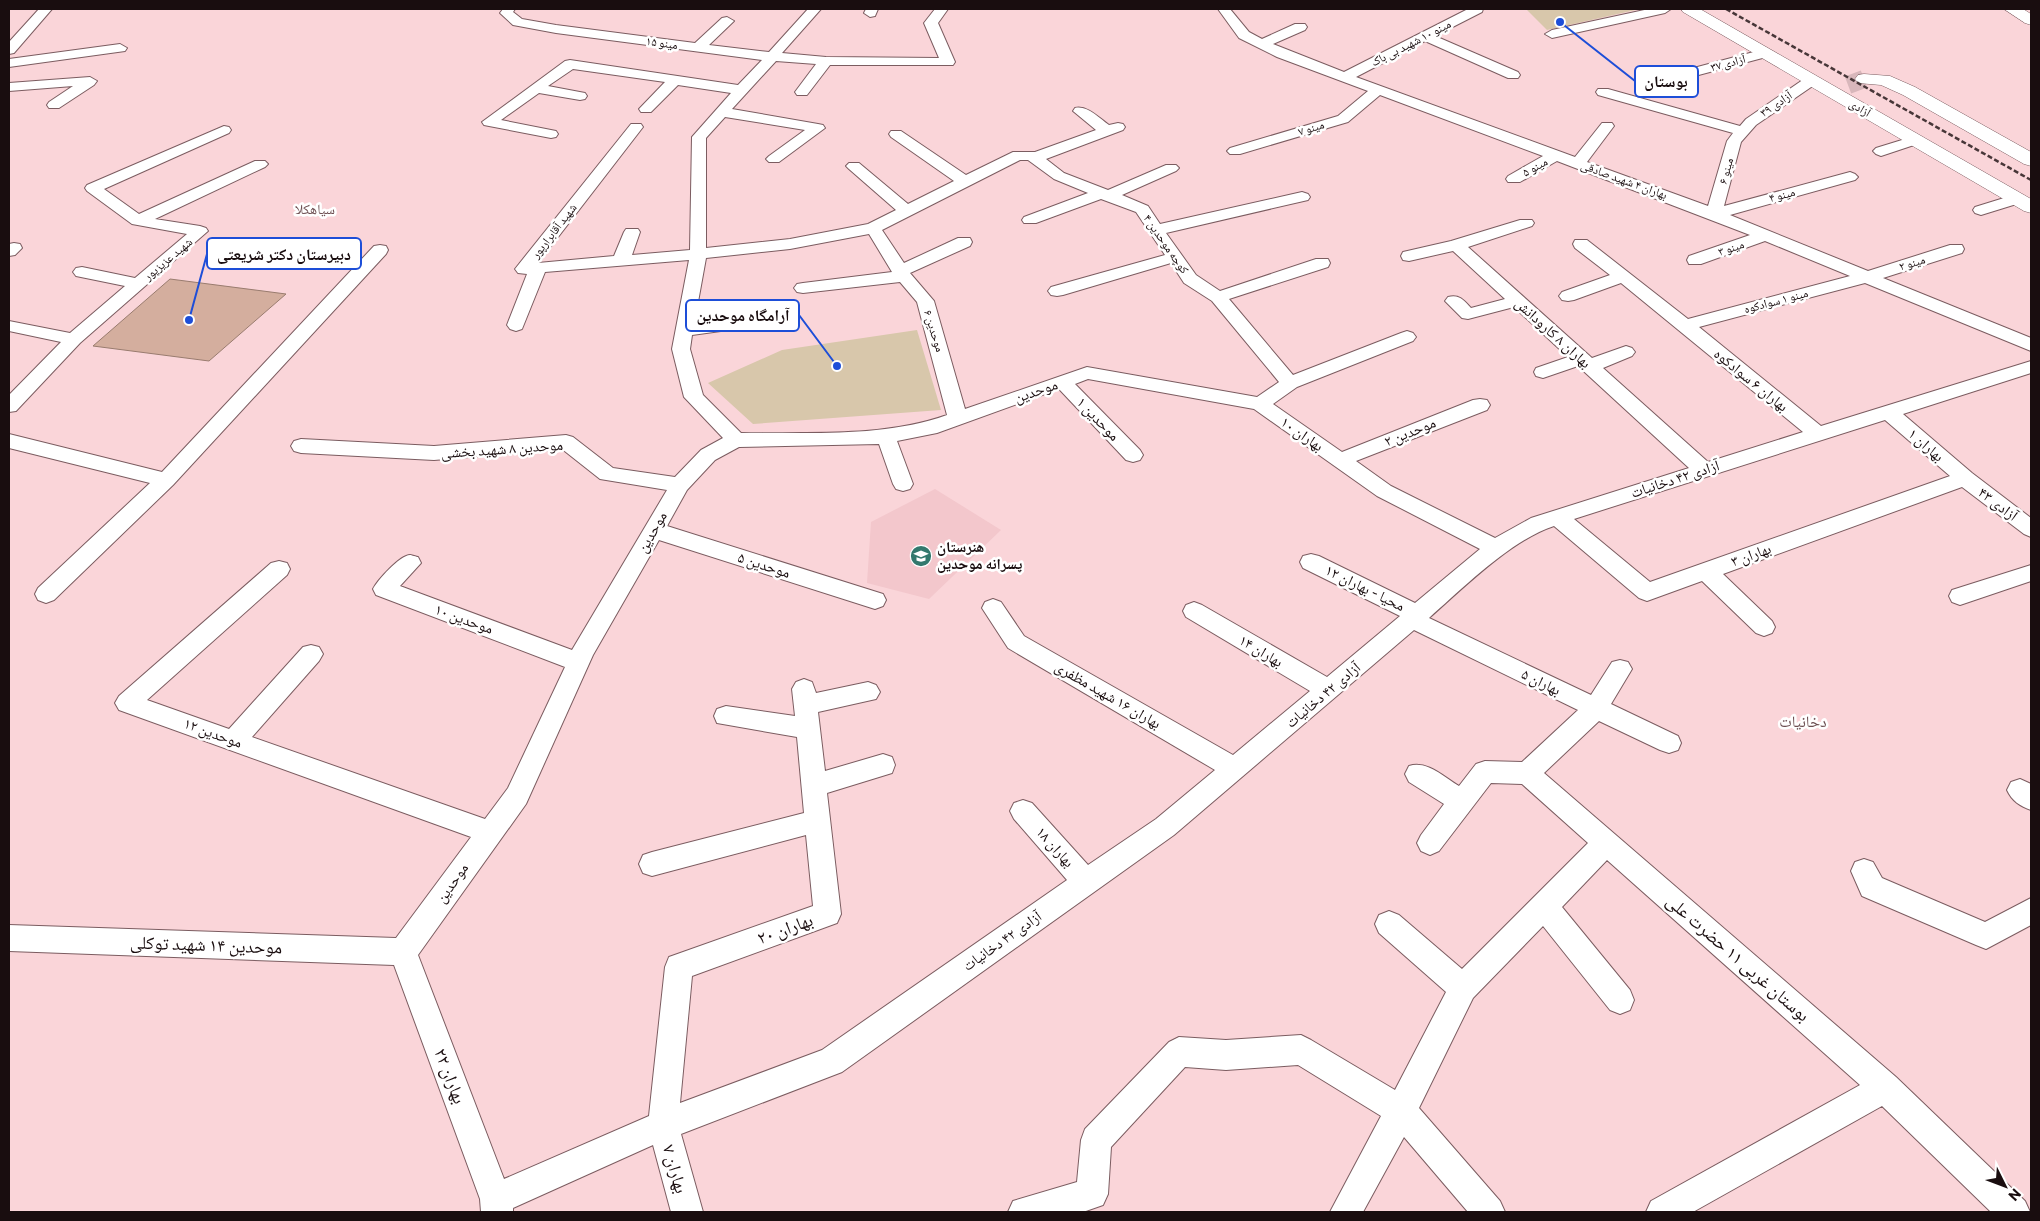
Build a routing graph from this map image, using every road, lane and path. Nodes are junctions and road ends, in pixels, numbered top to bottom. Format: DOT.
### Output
graph roads {
  1 [pos="46,9"];
  2 [pos="509,9"];
  3 [pos="815,9"];
  4 [pos="942,9"];
  5 [pos="1224,9"];
  6 [pos="1477,9"];
  7 [pos="1665,9"];
  8 [pos="2012,9"];
  9 [pos="1693,11"];
  10 [pos="2031,20"];
  11 [pos="727,21"];
  12 [pos="1300,27"];
  13 [pos="1552,34"];
  14 [pos="1424,36"];
  15 [pos="1262,44"];
  16 [pos="120,48"];
  17 [pos="698,48"];
  18 [pos="9,50"];
  19 [pos="1765,53"];
  20 [pos="773,56"];
  21 [pos="826,61"];
  22 [pos="9,63"];
  23 [pos="1513,75"];
  24 [pos="1345,77"];
  25 [pos="675,80"];
  26 [pos="1812,80"];
  27 [pos="1661,81"];
  28 [pos="1856,82"];
  29 [pos="33,85"];
  30 [pos="9,87"];
  31 [pos="536,88"];
  32 [pos="742,90"];
  33 [pos="1378,90"];
  34 [pos="802,92"];
  35 [pos="1603,92"];
  36 [pos="580,96"];
  37 [pos="9,98"];
  38 [pos="54,105"];
  39 [pos="646,110"];
  40 [pos="1080,111"];
  41 [pos="722,112"];
  42 [pos="636,126"];
  43 [pos="1607,126"];
  44 [pos="224,130"];
  45 [pos="1742,131"];
  46 [pos="551,134"];
  47 [pos="896,134"];
  48 [pos="1916,140"];
  49 [pos="1235,151"];
  50 [pos="1881,151"];
  51 [pos="1556,155"];
  52 [pos="1033,157"];
  53 [pos="774,159"];
  54 [pos="2031,160"];
  55 [pos="260,164"];
  56 [pos="1578,164"];
  57 [pos="854,166"];
  58 [pos="1171,168"];
  59 [pos="1850,177"];
  60 [pos="1514,179"];
  61 [pos="966,182"];
  62 [pos="1104,195"];
  63 [pos="1302,197"];
  64 [pos="2026,204"];
  65 [pos="1981,210"];
  66 [pos="906,211"];
  67 [pos="1714,214"];
  68 [pos="1030,220"];
  69 [pos="138,221"];
  70 [pos="1526,223"];
  71 [pos="873,228"];
  72 [pos="1156,230"];
  73 [pos="632,232"];
  74 [pos="1766,235"];
  75 [pos="964,242"];
  76 [pos="1580,244"];
  77 [pos="1456,245"];
  78 [pos="1956,249"];
  79 [pos="380,250"];
  80 [pos="698,254"];
  81 [pos="1408,256"];
  82 [pos="1175,257"];
  83 [pos="1695,260"];
  84 [pos="621,261"];
  85 [pos="1322,264"];
  86 [pos="538,268"];
  87 [pos="82,272"];
  88 [pos="902,273"];
  89 [pos="1622,277"];
  90 [pos="1867,277"];
  91 [pos="138,284"];
  92 [pos="803,288"];
  93 [pos="1057,291"];
  94 [pos="1568,296"];
  95 [pos="1218,297"];
  96 [pos="1517,300"];
  97 [pos="1454,301"];
  98 [pos="779,318"];
  99 [pos="516,325"];
  100 [pos="1685,325"];
  101 [pos="9,326"];
  102 [pos="684,331"];
  103 [pos="1407,337"];
  104 [pos="74,339"];
  105 [pos="2031,345"];
  106 [pos="1626,352"];
  107 [pos="1585,363"];
  108 [pos="2031,367"];
  109 [pos="1543,372"];
  110 [pos="1087,373"];
  111 [pos="1062,382"];
  112 [pos="1290,383"];
  113 [pos="17,388"];
  114 [pos="1260,404"];
  115 [pos="1480,404"];
  116 [pos="9,406"];
  117 [pos="1888,412"];
  118 [pos="958,418"];
  119 [pos="1818,434"];
  120 [pos="886,437"];
  121 [pos="736,440"];
  122 [pos="9,441"];
  123 [pos="301,446"];
  124 [pos="1133,456"];
  125 [pos="1340,460"];
  126 [pos="1704,470"];
  127 [pos="1965,478"];
  128 [pos="166,480"];
  129 [pos="903,484"];
  130 [pos="680,485"];
  131 [pos="1557,517"];
  132 [pos="2031,529"];
  133 [pos="654,530"];
  134 [pos="1496,548"];
  135 [pos="1311,562"];
  136 [pos="410,563"];
  137 [pos="279,569"];
  138 [pos="1706,571"];
  139 [pos="2031,573"];
  140 [pos="46,594"];
  141 [pos="1960,596"];
  142 [pos="875,600"];
  143 [pos="993,608"];
  144 [pos="1194,611"];
  145 [pos="1416,618"];
  146 [pos="1764,627"];
  147 [pos="311,654"];
  148 [pos="578,662"];
  149 [pos="1620,668"];
  150 [pos="1329,690"];
  151 [pos="868,692"];
  152 [pos="805,707"];
  153 [pos="1596,708"];
  154 [pos="726,716"];
  155 [pos="234,741"];
  156 [pos="1669,743"];
  157 [pos="883,765"];
  158 [pos="1235,769"];
  159 [pos="1527,773"];
  160 [pos="1418,774"];
  161 [pos="813,786"];
  162 [pos="1462,802"];
  163 [pos="1024,811"];
  164 [pos="817,821"];
  165 [pos="489,832"];
  166 [pos="1430,843"];
  167 [pos="1606,843"];
  168 [pos="652,864"];
  169 [pos="1864,871"];
  170 [pos="1086,882"];
  171 [pos="1544,906"];
  172 [pos="2031,911"];
  173 [pos="1390,924"];
  174 [pos="9,938"];
  175 [pos="403,952"];
  176 [pos="1463,988"];
  177 [pos="1620,1000"];
  178 [pos="1885,1088"];
  179 [pos="1401,1111"];
  180 [pos="663,1125"];
  181 [pos="497,1206"];
  182 [pos="687,1212"];
  183 [pos="1024,1212"];
  184 [pos="1346,1212"];
  185 [pos="1489,1212"];
  186 [pos="1662,1212"];
  187 [pos="2014,1212"];
  1 -- 18 [label="street"];
  2 -- 17 [label="street, مینو ۱۵"];
  3 -- 20 [label="street"];
  4 -- 21 [label="street, مینو ۱۵"];
  5 -- 15 [label="street, بهاران ۴ شهید صادقی"];
  6 -- 14 [label="street, مینو ۱۰ شهید بی باک"];
  7 -- 13 [label="street"];
  8 -- 10 [label="main road"];
  9 -- 19 [label="main road, آزادی"];
  9 -- 28 [label="main road"];
  11 -- 17 [label="street"];
  12 -- 15 [label="street"];
  14 -- 23 [label="street"];
  14 -- 24 [label="street, مینو ۱۰ شهید بی باک"];
  15 -- 24 [label="street, بهاران ۴ شهید صادقی"];
  16 -- 22 [label="street"];
  17 -- 20 [label="street, مینو ۱۵"];
  19 -- 26 [label="main road, آزادی"];
  19 -- 27 [label="street, آزادی ۳۷"];
  20 -- 21 [label="street, مینو ۱۵"];
  20 -- 32 [label="street"];
  21 -- 34 [label="street"];
  24 -- 33 [label="street, بهاران ۴ شهید صادقی"];
  25 -- 31 [label="street"];
  25 -- 32 [label="street"];
  25 -- 39 [label="street"];
  26 -- 45 [label="street, آزادی ۳۹"];
  26 -- 48 [label="main road, آزادی"];
  28 -- 54 [label="main road"];
  28 -- 64 [label="main road"];
  29 -- 30 [label="street"];
  29 -- 37 [label="street"];
  29 -- 38 [label="street"];
  31 -- 36 [label="street"];
  31 -- 46 [label="street"];
  32 -- 41 [label="street"];
  33 -- 49 [label="street, مینو ۷"];
  33 -- 51 [label="street, بهاران ۴ شهید صادقی"];
  35 -- 45 [label="street"];
  40 -- 52 [label="street, شهید آقابرارپور"];
  41 -- 53 [label="street"];
  41 -- 80 [label="street"];
  42 -- 86 [label="street, شهید آقابرارپور"];
  43 -- 56 [label="street"];
  44 -- 69 [label="street, شهید عزیزپور"];
  45 -- 67 [label="street, مینو ۶"];
  47 -- 61 [label="street"];
  48 -- 50 [label="street"];
  48 -- 64 [label="main road, آزادی"];
  51 -- 56 [label="street, بهاران ۴ شهید صادقی"];
  51 -- 60 [label="street, مینو ۵"];
  52 -- 61 [label="street, شهید آقابرارپور"];
  52 -- 62 [label="street, کوچه موحدین ۴"];
  55 -- 69 [label="street"];
  56 -- 67 [label="street, بهاران ۴ شهید صادقی"];
  57 -- 66 [label="street"];
  58 -- 62 [label="street"];
  59 -- 67 [label="street, مینو ۴"];
  61 -- 66 [label="street, شهید آقابرارپور"];
  62 -- 68 [label="street"];
  62 -- 72 [label="street, کوچه موحدین ۴"];
  63 -- 72 [label="street"];
  64 -- 65 [label="street"];
  66 -- 71 [label="street, شهید آقابرارپور"];
  67 -- 74 [label="street, بهاران ۴ شهید صادقی"];
  69 -- 91 [label="street, شهید عزیزپور"];
  70 -- 77 [label="street"];
  71 -- 80 [label="street, شهید آقابرارپور"];
  71 -- 88 [label="street, موحدین ۶"];
  72 -- 82 [label="street, کوچه موحدین ۴"];
  73 -- 84 [label="street"];
  74 -- 83 [label="street, مینو ۳"];
  74 -- 90 [label="street, بهاران ۴ شهید صادقی"];
  75 -- 88 [label="street"];
  76 -- 89 [label="street, بهاران ۶ سوادکوه"];
  77 -- 81 [label="street"];
  77 -- 96 [label="street, بهاران ۸ کارودانش"];
  78 -- 90 [label="street, مینو ۲"];
  79 -- 128 [label="street"];
  80 -- 84 [label="street, شهید آقابرارپور"];
  80 -- 102 [label="street"];
  82 -- 93 [label="street"];
  82 -- 95 [label="street, کوچه موحدین ۴"];
  84 -- 86 [label="street, شهید آقابرارپور"];
  85 -- 95 [label="street"];
  86 -- 99 [label="street"];
  87 -- 91 [label="street"];
  88 -- 92 [label="street"];
  88 -- 118 [label="street, موحدین ۶"];
  89 -- 94 [label="street"];
  89 -- 100 [label="street, بهاران ۶ سوادکوه"];
  90 -- 100 [label="street, مینو ۱ سوادکوه"];
  90 -- 105 [label="street, بهاران ۴ شهید صادقی"];
  91 -- 104 [label="street, شهید عزیزپور"];
  95 -- 112 [label="street, کوچه موحدین ۴"];
  96 -- 97 [label="street"];
  96 -- 107 [label="street, بهاران ۸ کارودانش"];
  98 -- 102 [label="street"];
  100 -- 119 [label="street, بهاران ۶ سوادکوه"];
  101 -- 104 [label="street"];
  102 -- 121 [label="street"];
  103 -- 112 [label="street"];
  104 -- 113 [label="street, شهید عزیزپور"];
  106 -- 107 [label="street"];
  107 -- 109 [label="street"];
  107 -- 126 [label="street, بهاران ۸ کارودانش"];
  108 -- 117 [label="street, آزادی ۴۲ دخانیات"];
  110 -- 111 [label="street, موحدین"];
  110 -- 114 [label="street, بهاران ۱۰"];
  111 -- 118 [label="street, موحدین"];
  111 -- 124 [label="street, موحدین ۱"];
  112 -- 114 [label="street"];
  113 -- 116 [label="street, شهید عزیزپور"];
  114 -- 125 [label="street, بهاران ۱۰"];
  115 -- 125 [label="street, موحدین ۲"];
  117 -- 119 [label="street, آزادی ۴۲ دخانیات"];
  117 -- 127 [label="street, بهاران ۱"];
  118 -- 120 [label="street, موحدین"];
  119 -- 126 [label="street, آزادی ۴۲ دخانیات"];
  120 -- 121 [label="street, موحدین"];
  120 -- 129 [label="street"];
  121 -- 130 [label="street, موحدین"];
  122 -- 128 [label="street"];
  123 -- 130 [label="street, موحدین ۸ شهید بخشی"];
  125 -- 134 [label="street, بهاران ۱۰"];
  126 -- 131 [label="street, آزادی ۴۲ دخانیات"];
  127 -- 132 [label="street, آزادی ۴۳"];
  127 -- 138 [label="street, بهاران ۳"];
  128 -- 140 [label="street"];
  130 -- 133 [label="street, موحدین"];
  131 -- 134 [label="street, آزادی ۴۲ دخانیات"];
  131 -- 138 [label="street, بهاران ۳"];
  133 -- 142 [label="street, موحدین ۵"];
  133 -- 148 [label="street, موحدین"];
  134 -- 145 [label="street, آزادی ۴۲ دخانیات"];
  135 -- 145 [label="street, محیا - بهاران ۱۲"];
  136 -- 148 [label="street, موحدین ۱۰"];
  137 -- 155 [label="street, موحدین ۱۲"];
  138 -- 146 [label="street"];
  139 -- 141 [label="street"];
  143 -- 158 [label="street, بهاران ۱۶ شهید مظفری"];
  144 -- 150 [label="street, بهاران ۱۴"];
  145 -- 150 [label="street, آزادی ۴۲ دخانیات"];
  145 -- 153 [label="street, بهاران ۵"];
  147 -- 155 [label="street"];
  148 -- 165 [label="street, موحدین"];
  149 -- 153 [label="street"];
  150 -- 158 [label="street, آزادی ۴۲ دخانیات"];
  151 -- 152 [label="street"];
  152 -- 154 [label="street"];
  152 -- 161 [label="street, بهاران ۲۰"];
  153 -- 156 [label="street, بهاران ۵"];
  153 -- 159 [label="street"];
  155 -- 165 [label="street, موحدین ۱۲"];
  157 -- 161 [label="street"];
  158 -- 170 [label="street, آزادی ۴۲ دخانیات"];
  159 -- 162 [label="street"];
  159 -- 167 [label="street, بوستان غربی ۱۱ حضرت علی"];
  160 -- 162 [label="street"];
  161 -- 164 [label="street, بهاران ۲۰"];
  162 -- 166 [label="street"];
  163 -- 170 [label="street, بهاران ۱۸"];
  164 -- 168 [label="street"];
  164 -- 180 [label="street, بهاران ۲۰"];
  165 -- 175 [label="street, موحدین"];
  167 -- 171 [label="street"];
  167 -- 178 [label="street, بوستان غربی ۱۱ حضرت علی"];
  169 -- 172 [label="street"];
  170 -- 180 [label="street, آزادی ۴۲ دخانیات"];
  171 -- 176 [label="street"];
  171 -- 177 [label="street"];
  173 -- 176 [label="street"];
  174 -- 175 [label="street, موحدین ۱۴ شهید توکلی"];
  175 -- 181 [label="street, بهاران ۲۲"];
  176 -- 179 [label="street"];
  178 -- 186 [label="street"];
  178 -- 187 [label="street, بوستان غربی ۱۱ حضرت علی"];
  179 -- 183 [label="street"];
  179 -- 184 [label="street"];
  179 -- 185 [label="street"];
  180 -- 181 [label="street, آزادی ۴۲ دخانیات"];
  180 -- 182 [label="street, بهاران ۷"];
}
